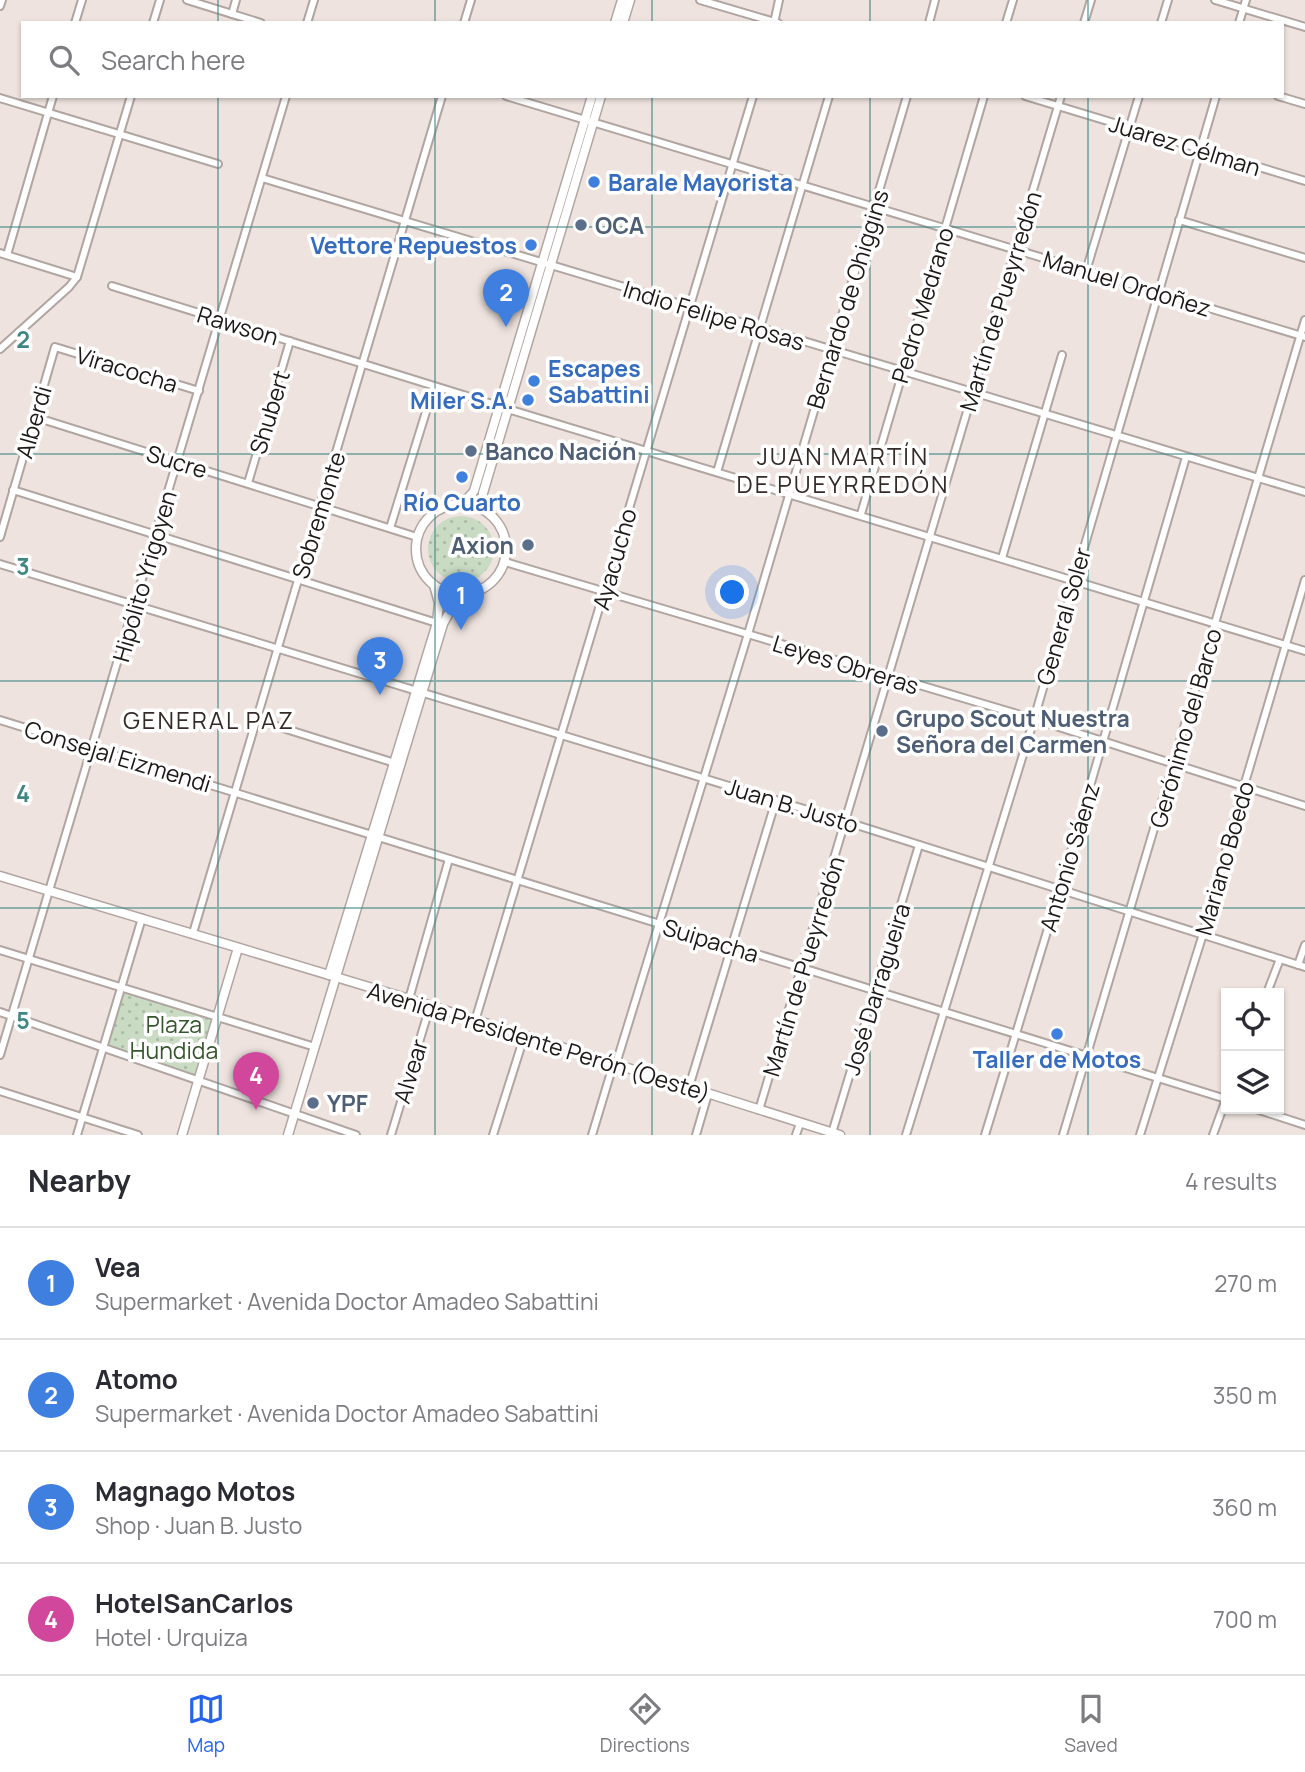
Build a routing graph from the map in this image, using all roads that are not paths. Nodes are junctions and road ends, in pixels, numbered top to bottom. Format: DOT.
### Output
graph roads {
  1 [pos="2,0"];
  2 [pos="82,0"];
  3 [pos="160,0"];
  4 [pos="187,0"];
  5 [pos="236,0"];
  6 [pos="314,0"];
  7 [pos="471,0"];
  8 [pos="622,0"];
  9 [pos="630,0"];
  10 [pos="700,0"];
  11 [pos="779,0"];
  12 [pos="935,0"];
  13 [pos="1013,0"];
  14 [pos="1091,0"];
  15 [pos="1168,0"];
  16 [pos="1215,0"];
  17 [pos="1246,0"];
  18 [pos="0,6"];
  19 [pos="1243,9"];
  20 [pos="232,13"];
  21 [pos="76,21"];
  22 [pos="154,21"];
  23 [pos="255,21"];
  24 [pos="308,21"];
  25 [pos="465,21"];
  26 [pos="616,21"];
  27 [pos="624,21"];
  28 [pos="772,21"];
  29 [pos="775,21"];
  30 [pos="930,21"];
  31 [pos="1007,21"];
  32 [pos="1085,21"];
  33 [pos="1162,21"];
  34 [pos="1240,21"];
  35 [pos="1305,27"];
  36 [pos="0,98"];
  37 [pos="52,98"];
  38 [pos="130,98"];
  39 [pos="285,98"];
  40 [pos="441,98"];
  41 [pos="513,98"];
  42 [pos="592,98"];
  43 [pos="600,98"];
  44 [pos="752,98"];
  45 [pos="828,98"];
  46 [pos="906,98"];
  47 [pos="983,98"];
  48 [pos="1032,98"];
  49 [pos="1060,98"];
  50 [pos="1138,98"];
  51 [pos="1215,98"];
  52 [pos="1284,98"];
  53 [pos="1305,104"];
  54 [pos="1058,106"];
  55 [pos="48,113"];
  56 [pos="588,121"];
  57 [pos="1129,128"];
  58 [pos="118,136"];
  59 [pos="1200,149"];
  60 [pos="218,164"];
  61 [pos="732,164"];
  62 [pos="262,178"];
  63 [pos="1305,181"];
  64 [pos="804,186"];
  65 [pos="874,207"];
  66 [pos="1180,220"];
  67 [pos="404,222"];
  68 [pos="946,229"];
  69 [pos="1015,250"];
  70 [pos="3,254"];
  71 [pos="1305,258"];
  72 [pos="546,265"];
  73 [pos="1086,271"];
  74 [pos="77,277"];
  75 [pos="112,286"];
  76 [pos="1158,292"];
  77 [pos="688,307"];
  78 [pos="221,319"];
  79 [pos="1305,320"];
  80 [pos="761,329"];
  81 [pos="1303,336"];
  82 [pos="290,341"];
  83 [pos="55,347"];
  84 [pos="0,349"];
  85 [pos="831,350"];
  86 [pos="1062,355"];
  87 [pos="364,364"];
  88 [pos="902,371"];
  89 [pos="433,386"];
  90 [pos="199,391"];
  91 [pos="973,392"];
  92 [pos="504,407"];
  93 [pos="1045,414"];
  94 [pos="34,416"];
  95 [pos="1116,436"];
  96 [pos="646,450"];
  97 [pos="1186,457"];
  98 [pos="177,461"];
  99 [pos="717,472"];
  100 [pos="1258,478"];
  101 [pos="248,484"];
  102 [pos="13,490"];
  103 [pos="1305,492"];
  104 [pos="789,493"];
  105 [pos="458,504"];
  106 [pos="320,507"];
  107 [pos="486,511"];
  108 [pos="861,514"];
  109 [pos="390,528"];
  110 [pos="156,534"];
  111 [pos="931,536"];
  112 [pos="0,537"];
  113 [pos="417,537"];
  114 [pos="1002,558"];
  115 [pos="505,562"];
  116 [pos="0,564"];
  117 [pos="299,578"];
  118 [pos="1074,579"];
  119 [pos="1305,580"];
  120 [pos="434,585"];
  121 [pos="605,592"];
  122 [pos="466,594"];
  123 [pos="1144,601"];
  124 [pos="136,603"];
  125 [pos="1216,622"];
  126 [pos="437,623"];
  127 [pos="748,634"];
  128 [pos="1286,645"];
  129 [pos="278,648"];
  130 [pos="1305,651"];
  131 [pos="888,677"];
  132 [pos="420,693"];
  133 [pos="1034,719"];
  134 [pos="0,720"];
  135 [pos="257,720"];
  136 [pos="561,734"];
  137 [pos="1103,741"];
  138 [pos="93,748"];
  139 [pos="395,763"];
  140 [pos="1175,765"];
  141 [pos="703,777"];
  142 [pos="1244,786"];
  143 [pos="236,792"];
  144 [pos="776,800"];
  145 [pos="1305,806"];
  146 [pos="847,822"];
  147 [pos="376,835"];
  148 [pos="919,845"];
  149 [pos="449,859"];
  150 [pos="989,866"];
  151 [pos="0,876"];
  152 [pos="517,880"];
  153 [pos="1060,889"];
  154 [pos="49,890"];
  155 [pos="1131,911"];
  156 [pos="142,918"];
  157 [pos="659,923"];
  158 [pos="193,933"];
  159 [pos="1203,934"];
  160 [pos="1305,945"];
  161 [pos="731,946"];
  162 [pos="238,947"];
  163 [pos="0,950"];
  164 [pos="29,959"];
  165 [pos="1280,959"];
  166 [pos="1301,966"];
  167 [pos="802,968"];
  168 [pos="332,977"];
  169 [pos="121,988"];
  170 [pos="1269,988"];
  171 [pos="875,990"];
  172 [pos="409,999"];
  173 [pos="430,1006"];
  174 [pos="945,1011"];
  175 [pos="0,1012"];
  176 [pos="11,1016"];
  177 [pos="217,1016"];
  178 [pos="475,1021"];
  179 [pos="1016,1033"];
  180 [pos="524,1037"];
  181 [pos="314,1047"];
  182 [pos="103,1048"];
  183 [pos="0,1055"];
  184 [pos="1087,1055"];
  185 [pos="616,1064"];
  186 [pos="1157,1077"];
  187 [pos="198,1081"];
  188 [pos="689,1087"];
  189 [pos="0,1091"];
  190 [pos="708,1094"];
  191 [pos="1221,1097"];
  192 [pos="759,1110"];
  193 [pos="294,1113"];
  194 [pos="1221,1113"];
  195 [pos="1271,1114"];
  196 [pos="82,1118"];
  197 [pos="800,1123"];
  198 [pos="1305,1125"];
  199 [pos="836,1134"];
  200 [pos="77,1135"];
  201 [pos="138,1135"];
  202 [pos="182,1135"];
  203 [pos="288,1135"];
  204 [pos="356,1135"];
  205 [pos="391,1135"];
  206 [pos="493,1135"];
  207 [pos="592,1135"];
  208 [pos="696,1135"];
  209 [pos="796,1135"];
  210 [pos="906,1135"];
  211 [pos="985,1135"];
  212 [pos="1063,1135"];
  213 [pos="1140,1135"];
  214 [pos="1213,1135"];
  1 -- 18 [label="street"];
  2 -- 21 [label="street"];
  3 -- 22 [label="street"];
  4 -- 20 [label="street"];
  5 -- 20 [label="street"];
  6 -- 24 [label="street"];
  7 -- 25 [label="street"];
  8 -- 26 [label="main road"];
  9 -- 27 [label="main road"];
  10 -- 28 [label="street"];
  11 -- 29 [label="street"];
  12 -- 30 [label="street"];
  13 -- 31 [label="street"];
  14 -- 32 [label="street"];
  15 -- 33 [label="street"];
  16 -- 19 [label="street"];
  17 -- 19 [label="street"];
  19 -- 34 [label="street"];
  19 -- 35 [label="street"];
  20 -- 23 [label="street"];
  36 -- 55 [label="street"];
  37 -- 55 [label="street"];
  38 -- 58 [label="street"];
  39 -- 62 [label="street, Hipólito Yrigoyen"];
  40 -- 67 [label="street, Sobremonte"];
  41 -- 56 [label="street, Manuel Ordoñez"];
  42 -- 56 [label="main road"];
  43 -- 56 [label="main road"];
  44 -- 61 [label="street, Ayacucho"];
  45 -- 64 [label="street"];
  46 -- 65 [label="street, Bernardo de Ohiggins"];
  47 -- 68 [label="street, Pedro Medrano"];
  48 -- 54 [label="street, Juarez Célman"];
  49 -- 54 [label="street, Martín de Pueyrredón"];
  50 -- 57 [label="street"];
  51 -- 59 [label="street, General Soler"];
  52 -- 53 [label="street"];
  54 -- 57 [label="street, Juarez Célman"];
  54 -- 69 [label="street, Martín de Pueyrredón"];
  55 -- 58 [label="street"];
  55 -- 70 [label="street"];
  56 -- 61 [label="street, Manuel Ordoñez"];
  56 -- 72 [label="main road"];
  57 -- 59 [label="street, Juarez Célman"];
  57 -- 73 [label="street"];
  58 -- 60 [label="street"];
  58 -- 74 [label="street"];
  59 -- 63 [label="street, Juarez Célman"];
  59 -- 66 [label="street, General Soler"];
  61 -- 64 [label="street, Manuel Ordoñez"];
  61 -- 77 [label="street, Ayacucho"];
  62 -- 67 [label="street, Indio Felipe Rosas"];
  62 -- 78 [label="street, Hipólito Yrigoyen"];
  64 -- 65 [label="street, Manuel Ordoñez"];
  64 -- 80 [label="street"];
  65 -- 68 [label="street, Manuel Ordoñez"];
  65 -- 85 [label="street, Bernardo de Ohiggins"];
  66 -- 71 [label="street"];
  66 -- 76 [label="street, General Soler"];
  67 -- 72 [label="street, Indio Felipe Rosas"];
  67 -- 87 [label="street, Sobremonte"];
  68 -- 69 [label="street, Manuel Ordoñez"];
  68 -- 88 [label="street, Pedro Medrano"];
  69 -- 73 [label="street, Manuel Ordoñez"];
  69 -- 91 [label="street, Martín de Pueyrredón"];
  70 -- 74 [label="street"];
  72 -- 77 [label="street, Indio Felipe Rosas"];
  72 -- 92 [label="main road"];
  73 -- 76 [label="street, Manuel Ordoñez"];
  74 -- 84 [label="street"];
  75 -- 78 [label="street, Rawson"];
  76 -- 81 [label="street, Manuel Ordoñez"];
  76 -- 95 [label="street, General Soler"];
  77 -- 80 [label="street, Indio Felipe Rosas"];
  77 -- 96 [label="street, Ayacucho"];
  78 -- 82 [label="street, Rawson"];
  78 -- 90 [label="street, Hipólito Yrigoyen"];
  79 -- 81 [label="street, Gerónimo del Barco"];
  80 -- 85 [label="street, Indio Felipe Rosas"];
  80 -- 99 [label="street"];
  81 -- 100 [label="street, Gerónimo del Barco"];
  82 -- 87 [label="street, Rawson"];
  82 -- 101 [label="street, Shubert"];
  83 -- 90 [label="street, Viracocha"];
  83 -- 94 [label="street, Alberdi"];
  85 -- 88 [label="street, Indio Felipe Rosas"];
  85 -- 104 [label="street, Bernardo de Ohiggins"];
  86 -- 93 [label="street"];
  87 -- 89 [label="street, Rawson"];
  87 -- 106 [label="street, Sobremonte"];
  88 -- 91 [label="street, Indio Felipe Rosas"];
  88 -- 108 [label="street, Pedro Medrano"];
  89 -- 92 [label="street, Rawson"];
  89 -- 109 [label="street"];
  90 -- 98 [label="street, Hipólito Yrigoyen"];
  91 -- 93 [label="street, Indio Felipe Rosas"];
  91 -- 111 [label="street, Martín de Pueyrredón"];
  92 -- 96 [label="street, Rawson"];
  92 -- 105 [label="main road"];
  92 -- 107 [label="main road"];
  93 -- 95 [label="street, Indio Felipe Rosas"];
  93 -- 114 [label="street"];
  94 -- 98 [label="street, Sucre"];
  94 -- 102 [label="street, Alberdi"];
  95 -- 97 [label="street, Indio Felipe Rosas"];
  95 -- 118 [label="street, General Soler"];
  96 -- 99 [label="street, Rawson"];
  96 -- 121 [label="street, Ayacucho"];
  97 -- 100 [label="street, Indio Felipe Rosas"];
  97 -- 123 [label="street, Antonio Sáenz"];
  98 -- 101 [label="street, Sucre"];
  98 -- 110 [label="street, Hipólito Yrigoyen"];
  99 -- 104 [label="street, Rawson"];
  100 -- 103 [label="street, Indio Felipe Rosas"];
  100 -- 125 [label="street, Gerónimo del Barco"];
  101 -- 106 [label="street, Sucre"];
  102 -- 110 [label="street"];
  102 -- 112 [label="street, Alberdi"];
  104 -- 108 [label="street, Rawson"];
  104 -- 127 [label="street, Bernardo de Ohiggins"];
  105 -- 107 [label="main road"];
  105 -- 113 [label="main road"];
  106 -- 109 [label="street"];
  106 -- 117 [label="street, Sobremonte"];
  107 -- 115 [label="main road"];
  108 -- 111 [label="street, Rawson"];
  109 -- 113 [label="street"];
  110 -- 117 [label="street"];
  110 -- 124 [label="street, Hipólito Yrigoyen"];
  111 -- 114 [label="street, Rawson"];
  111 -- 131 [label="street, Martín de Pueyrredón"];
  113 -- 120 [label="main road"];
  114 -- 118 [label="street, Rawson"];
  115 -- 121 [label="street, Leyes Obreras"];
  115 -- 122 [label="main road"];
  116 -- 124 [label="street, Juan B. Justo"];
  117 -- 126 [label="street"];
  117 -- 129 [label="street, Sobremonte"];
  118 -- 123 [label="street, Rawson"];
  118 -- 133 [label="street, General Soler"];
  119 -- 128 [label="street, Mariano Boedo"];
  120 -- 122 [label="main road"];
  120 -- 126 [label="main road"];
  121 -- 127 [label="street, Leyes Obreras"];
  121 -- 136 [label="street, Ayacucho"];
  122 -- 132 [label="main road"];
  123 -- 125 [label="street, Rawson"];
  123 -- 137 [label="street, Antonio Sáenz"];
  124 -- 129 [label="street, Juan B. Justo"];
  124 -- 138 [label="street, Hipólito Yrigoyen"];
  125 -- 128 [label="street, Rawson"];
  125 -- 140 [label="street, Gerónimo del Barco"];
  126 -- 132 [label="main road"];
  127 -- 131 [label="street, Leyes Obreras"];
  127 -- 141 [label="street, Bernardo de Ohiggins"];
  128 -- 130 [label="street, Rawson"];
  128 -- 142 [label="street, Mariano Boedo"];
  129 -- 132 [label="street, Juan B. Justo"];
  129 -- 135 [label="street, Sobremonte"];
  131 -- 133 [label="street, Leyes Obreras"];
  131 -- 146 [label="street, Martín de Pueyrredón"];
  132 -- 136 [label="street, Juan B. Justo"];
  132 -- 139 [label="main road"];
  132 -- 147 [label="main road"];
  133 -- 137 [label="street, Leyes Obreras"];
  133 -- 150 [label="street, General Soler"];
  134 -- 138 [label="street, Consejal Eizmendi"];
  135 -- 139 [label="street"];
  135 -- 143 [label="street, Sobremonte"];
  136 -- 141 [label="street, Juan B. Justo"];
  136 -- 152 [label="street, Ayacucho"];
  137 -- 140 [label="street, Leyes Obreras"];
  137 -- 153 [label="street, Antonio Sáenz"];
  138 -- 143 [label="street, Consejal Eizmendi"];
  138 -- 154 [label="street, Hipólito Yrigoyen"];
  139 -- 147 [label="main road"];
  140 -- 142 [label="street, Leyes Obreras"];
  140 -- 155 [label="street, Gerónimo del Barco"];
  141 -- 144 [label="street, Juan B. Justo"];
  141 -- 157 [label="street, Bernardo de Ohiggins"];
  142 -- 145 [label="street, Leyes Obreras"];
  142 -- 159 [label="street, Mariano Boedo"];
  143 -- 147 [label="street, Suipacha"];
  143 -- 158 [label="street, Sobremonte"];
  144 -- 146 [label="street, Juan B. Justo"];
  144 -- 161 [label="street"];
  146 -- 148 [label="street, Juan B. Justo"];
  146 -- 167 [label="street, Martín de Pueyrredón"];
  147 -- 149 [label="street, Suipacha"];
  147 -- 168 [label="main road"];
  148 -- 150 [label="street, Juan B. Justo"];
  148 -- 171 [label="street, José Darragueira"];
  149 -- 152 [label="street, Suipacha"];
  149 -- 172 [label="street"];
  150 -- 153 [label="street, Juan B. Justo"];
  150 -- 174 [label="street, General Soler"];
  151 -- 154 [label="main road, Avenida Presidente Perón (Oeste)"];
  152 -- 157 [label="street, Suipacha"];
  152 -- 178 [label="street, Ayacucho"];
  153 -- 155 [label="street, Juan B. Justo"];
  153 -- 179 [label="street, Antonio Sáenz"];
  154 -- 156 [label="main road, Avenida Presidente Perón (Oeste)"];
  154 -- 164 [label="street, Hipólito Yrigoyen"];
  155 -- 159 [label="street, Juan B. Justo"];
  155 -- 184 [label="street, Gerónimo del Barco"];
  156 -- 158 [label="main road, Avenida Presidente Perón (Oeste)"];
  156 -- 169 [label="street"];
  157 -- 161 [label="street, Suipacha"];
  157 -- 185 [label="street, Bernardo de Ohiggins"];
  158 -- 162 [label="main road, Avenida Presidente Perón (Oeste)"];
  159 -- 165 [label="street, Juan B. Justo"];
  159 -- 186 [label="street, Mariano Boedo"];
  160 -- 166 [label="street"];
  161 -- 167 [label="street, Suipacha"];
  161 -- 188 [label="street"];
  162 -- 168 [label="main road, Avenida Presidente Perón (Oeste)"];
  162 -- 177 [label="main road"];
  163 -- 164 [label="street"];
  164 -- 169 [label="street"];
  164 -- 176 [label="street, Hipólito Yrigoyen"];
  165 -- 166 [label="street, Juan B. Justo"];
  165 -- 170 [label="street"];
  167 -- 171 [label="street, Suipacha"];
  167 -- 192 [label="street, Martín de Pueyrredón"];
  168 -- 172 [label="main road, Avenida Presidente Perón (Oeste)"];
  168 -- 181 [label="main road"];
  169 -- 177 [label="street"];
  169 -- 182 [label="street"];
  171 -- 174 [label="street, Suipacha"];
  171 -- 199 [label="street, José Darragueira"];
  172 -- 173 [label="main road, Avenida Presidente Perón (Oeste)"];
  173 -- 178 [label="main road, Avenida Presidente Perón (Oeste)"];
  173 -- 205 [label="street, Alvear"];
  174 -- 179 [label="street, Suipacha"];
  174 -- 210 [label="street, General Soler"];
  175 -- 176 [label="street"];
  176 -- 182 [label="street"];
  176 -- 183 [label="street, Hipólito Yrigoyen"];
  177 -- 181 [label="street"];
  177 -- 187 [label="main road"];
  178 -- 180 [label="main road, Avenida Presidente Perón (Oeste)"];
  179 -- 184 [label="street, Suipacha"];
  179 -- 211 [label="street, Antonio Sáenz"];
  180 -- 185 [label="main road, Avenida Presidente Perón (Oeste)"];
  180 -- 206 [label="street"];
  181 -- 193 [label="main road"];
  182 -- 187 [label="street"];
  182 -- 196 [label="street"];
  184 -- 186 [label="street, Suipacha"];
  184 -- 212 [label="street, Gerónimo del Barco"];
  185 -- 188 [label="main road, Avenida Presidente Perón (Oeste)"];
  185 -- 207 [label="street, Bernardo de Ohiggins"];
  186 -- 191 [label="street, Suipacha"];
  186 -- 213 [label="street, Mariano Boedo"];
  187 -- 193 [label="street"];
  187 -- 202 [label="main road"];
  188 -- 190 [label="main road, Avenida Presidente Perón (Oeste)"];
  189 -- 196 [label="street"];
  190 -- 192 [label="main road, Avenida Presidente Perón (Oeste)"];
  190 -- 208 [label="street"];
  192 -- 197 [label="main road, Avenida Presidente Perón (Oeste)"];
  193 -- 203 [label="main road"];
  193 -- 204 [label="street"];
  194 -- 214 [label="street"];
  195 -- 198 [label="street"];
  196 -- 200 [label="street"];
  196 -- 201 [label="street"];
  197 -- 199 [label="main road, Avenida Presidente Perón (Oeste)"];
  197 -- 209 [label="street"];
}
